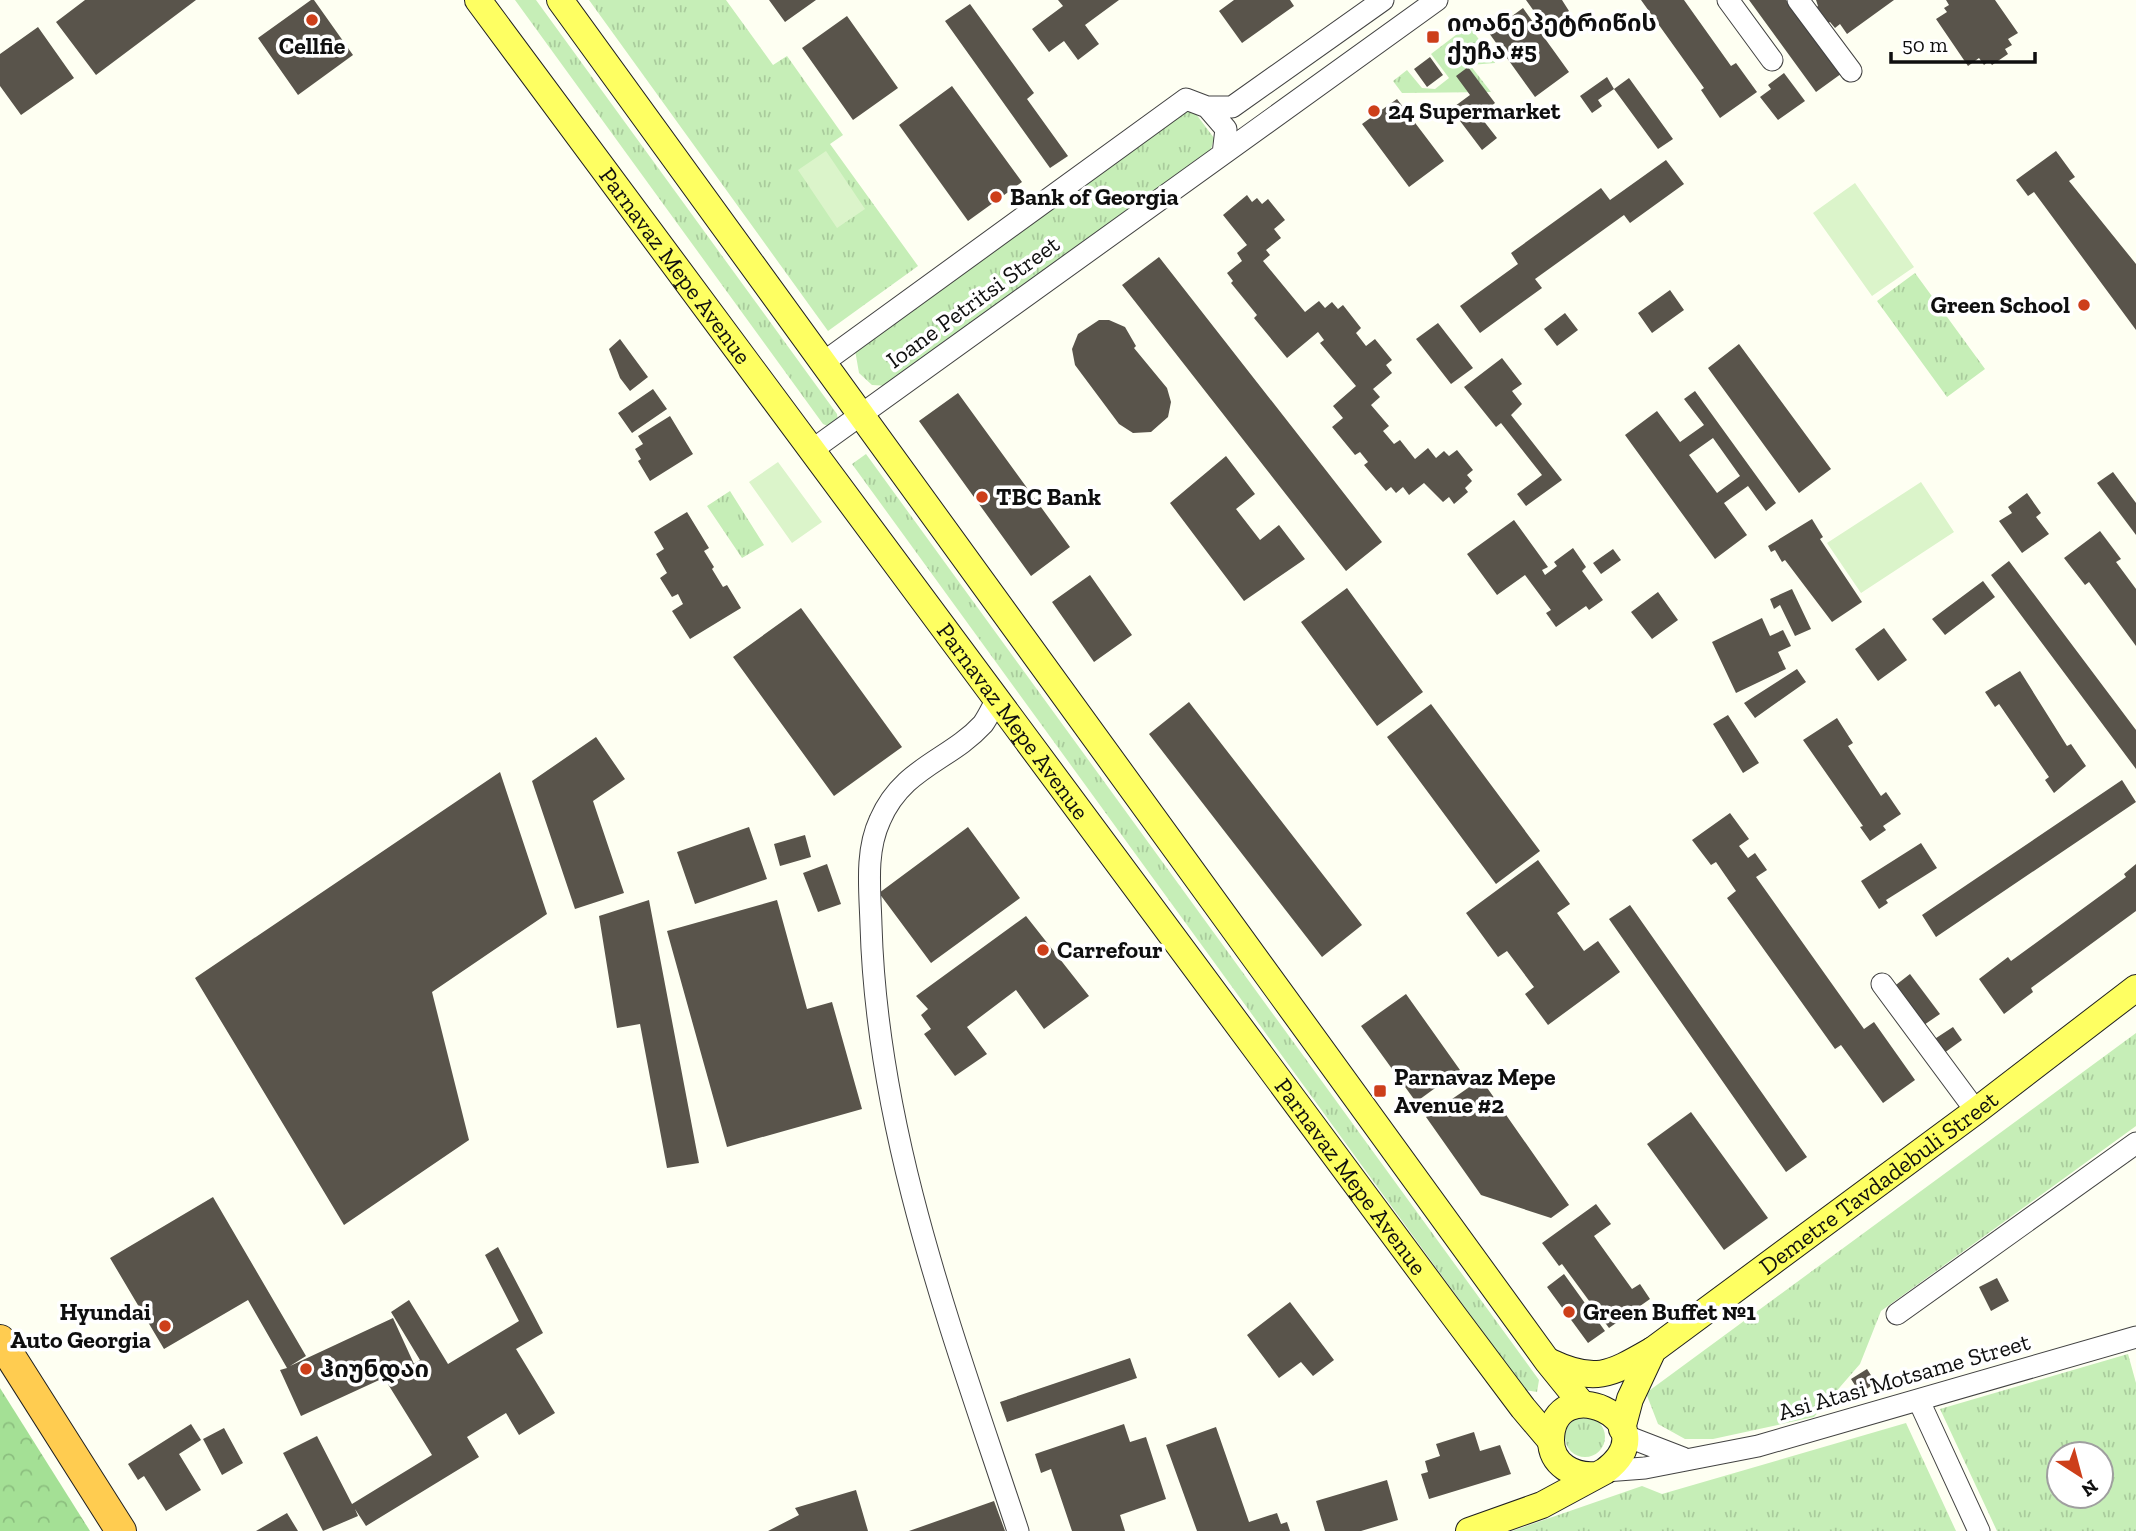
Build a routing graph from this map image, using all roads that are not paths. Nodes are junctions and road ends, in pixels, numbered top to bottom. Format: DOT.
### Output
graph roads {
  1 [pos="478,0"];
  2 [pos="560,0"];
  3 [pos="1383,0"];
  4 [pos="1437,0"];
  5 [pos="1728,0"];
  6 [pos="1798,0"];
  7 [pos="1772,61"];
  8 [pos="1851,71"];
  9 [pos="1207,107"];
  10 [pos="1223,154"];
  11 [pos="824,362"];
  12 [pos="861,415"];
  13 [pos="812,450"];
  14 [pos="996,701"];
  15 [pos="1882,984"];
  16 [pos="2136,988"];
  17 [pos="1976,1111"];
  18 [pos="2136,1143"];
  19 [pos="1897,1314"];
  20 [pos="2136,1337"];
  21 [pos="0,1340"];
  22 [pos="1653,1350"];
  23 [pos="1548,1362"];
  24 [pos="1612,1374"];
  25 [pos="1919,1401"];
  26 [pos="1586,1404"];
  27 [pos="1624,1432"];
  28 [pos="1554,1449"];
  29 [pos="1685,1459"];
  30 [pos="1601,1473"];
  31 [pos="1542,1505"];
  32 [pos="121,1531"];
  33 [pos="1018,1531"];
  34 [pos="1469,1531"];
  35 [pos="1979,1531"];
  1 -- 13 [label="main road, Parnavaz Mepe Avenue"];
  2 -- 11 [label="main road, Parnavaz Mepe Avenue"];
  3 -- 9 [label="street, Ioane Petritsi Street"];
  4 -- 10 [label="street, Ioane Petritsi Street"];
  5 -- 7 [label="street"];
  6 -- 8 [label="street"];
  9 -- 10 [label="street"];
  9 -- 11 [label="street, Ioane Petritsi Street"];
  10 -- 12 [label="street, Ioane Petritsi Street"];
  11 -- 12 [label="main road, Parnavaz Mepe Avenue"];
  12 -- 13 [label="street, Ioane Petritsi Street"];
  12 -- 23 [label="main road, Parnavaz Mepe Avenue"];
  13 -- 14 [label="main road, Parnavaz Mepe Avenue"];
  14 -- 28 [label="main road, Parnavaz Mepe Avenue"];
  14 -- 33 [label="street"];
  15 -- 17 [label="street"];
  16 -- 17 [label="main road, Demetre Tavdadebuli Street"];
  17 -- 22 [label="main road, Demetre Tavdadebuli Street"];
  18 -- 19 [label="street"];
  20 -- 25 [label="street, Asi Atasi Motsame Street"];
  21 -- 32 [label="highway"];
  22 -- 24 [label="main road"];
  22 -- 27 [label="main road, Demetre Tavdadebuli Street"];
  23 -- 24 [label="main road"];
  23 -- 26 [label="main road, Parnavaz Mepe Avenue"];
  24 -- 26 [label="main road"];
  25 -- 29 [label="street, Asi Atasi Motsame Street"];
  25 -- 35 [label="street"];
  26 -- 27 [label="main road"];
  26 -- 28 [label="main road"];
  27 -- 29 [label="street"];
  27 -- 30 [label="main road"];
  28 -- 30 [label="main road"];
  28 -- 31 [label="main road"];
  29 -- 30 [label="street, Asi Atasi Motsame Street"];
  30 -- 31 [label="main road"];
  31 -- 34 [label="main road"];
}
